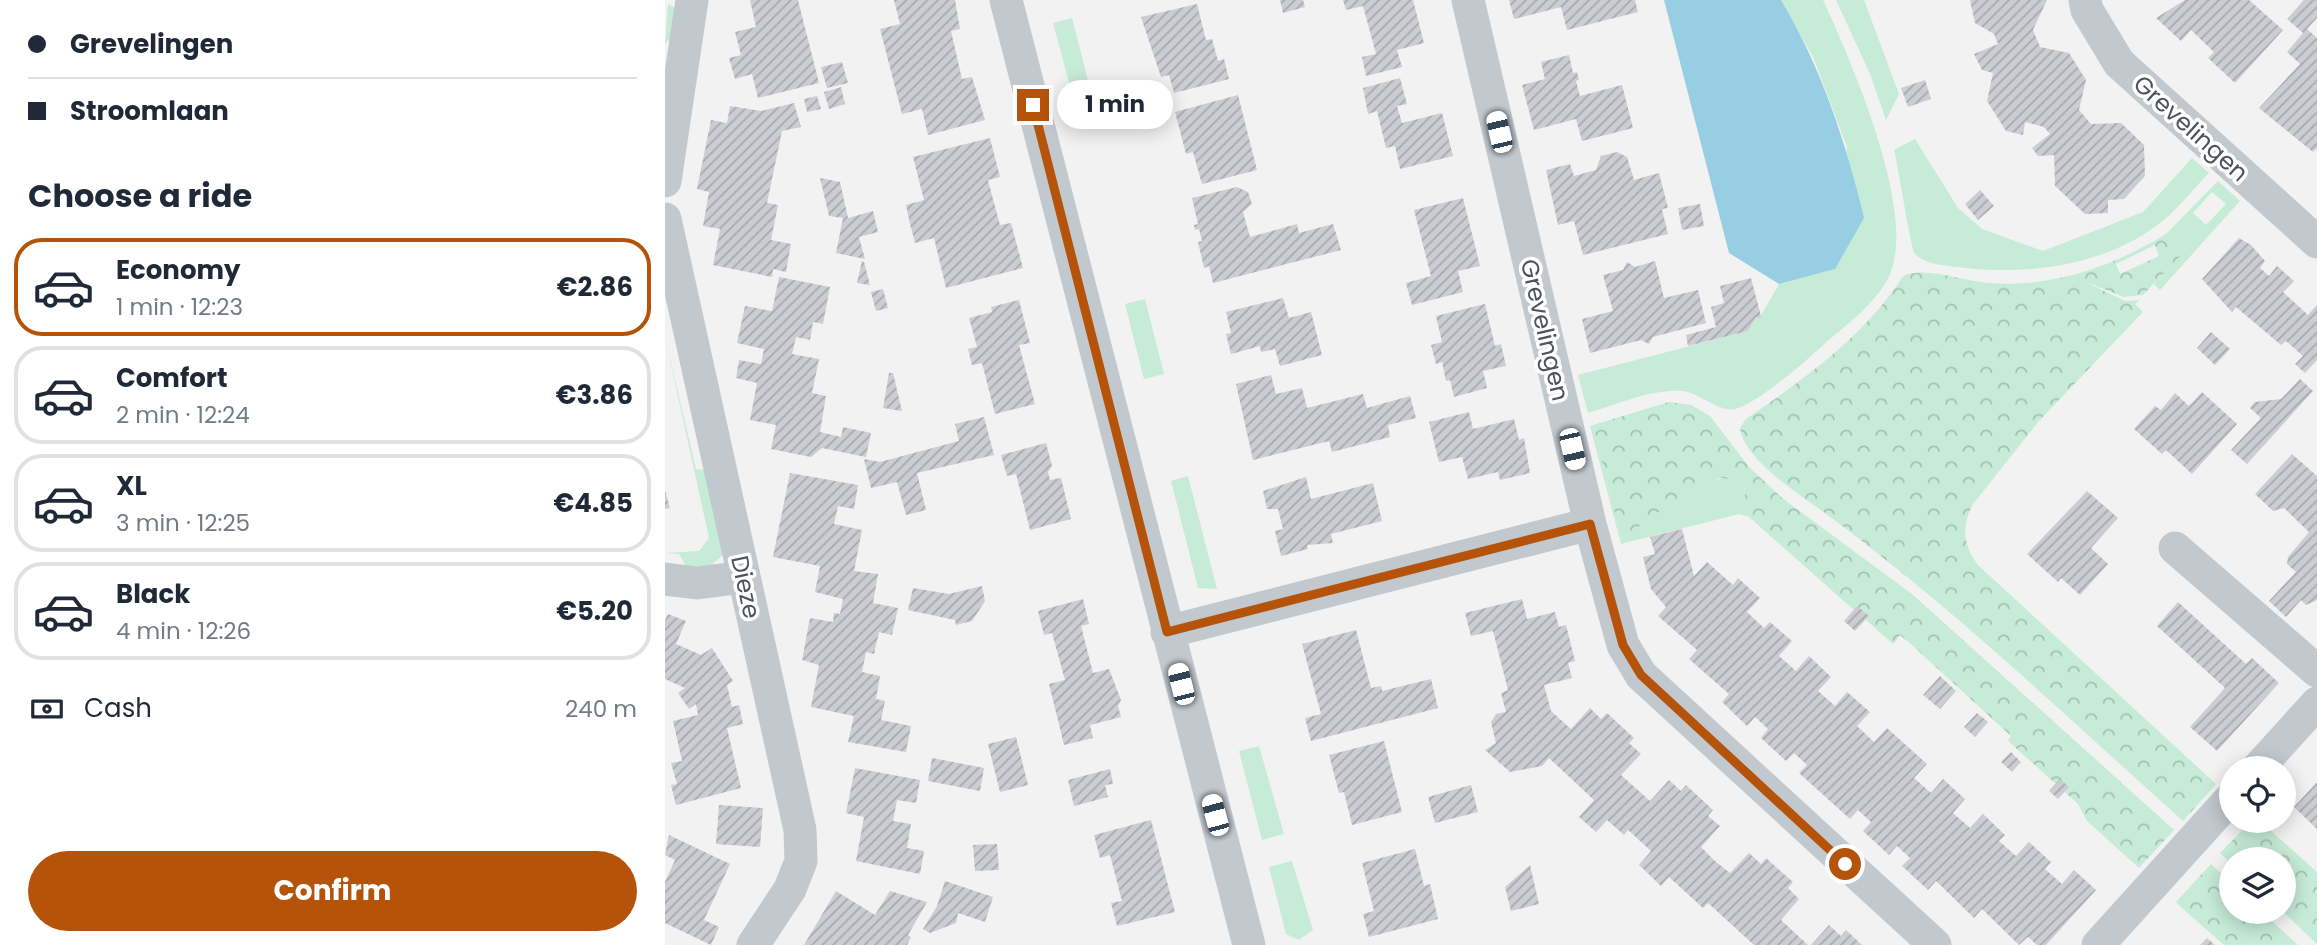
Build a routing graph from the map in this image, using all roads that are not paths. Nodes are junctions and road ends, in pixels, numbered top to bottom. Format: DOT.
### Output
graph roads {
  1 [pos="692,0"];
  2 [pos="1006,0"];
  3 [pos="1468,0"];
  4 [pos="2085,0"];
  5 [pos="673,70"];
  6 [pos="665,181"];
  7 [pos="665,219"];
  8 [pos="2317,242"];
  9 [pos="1590,524"];
  10 [pos="2175,548"];
  11 [pos="744,577"];
  12 [pos="665,579"];
  13 [pos="1167,632"];
  14 [pos="2317,671"];
  15 [pos="2317,703"];
  16 [pos="2269,756"];
  17 [pos="2219,811"];
  18 [pos="753,945"];
  19 [pos="1249,945"];
  20 [pos="1934,945"];
  21 [pos="2098,945"];
  1 -- 5 [label="street"];
  2 -- 13 [label="street"];
  3 -- 9 [label="street, Grevelingen"];
  4 -- 8 [label="street, Grevelingen"];
  5 -- 6 [label="street"];
  7 -- 11 [label="street, Dieze"];
  9 -- 13 [label="street"];
  9 -- 20 [label="street, Grevelingen"];
  10 -- 14 [label="street"];
  11 -- 12 [label="street"];
  11 -- 18 [label="street, Dieze"];
  13 -- 19 [label="street"];
  15 -- 16 [label="street"];
  17 -- 21 [label="street"];
}
